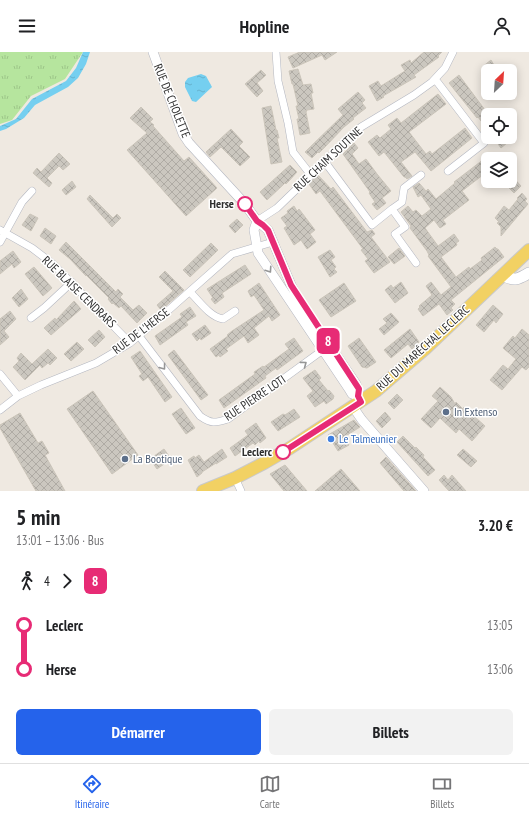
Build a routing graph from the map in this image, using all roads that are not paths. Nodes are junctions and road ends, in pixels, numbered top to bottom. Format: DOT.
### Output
graph roads {
  1 [pos="153,52"];
  2 [pos="276,52"];
  3 [pos="453,52"];
  4 [pos="435,79"];
  5 [pos="324,162"];
  6 [pos="448,171"];
  7 [pos="311,175"];
  8 [pos="421,175"];
  9 [pos="32,191"];
  10 [pos="392,209"];
  11 [pos="257,221"];
  12 [pos="3,231"];
  13 [pos="0,242"];
  14 [pos="273,242"];
  15 [pos="256,247"];
  16 [pos="529,250"];
  17 [pos="416,262"];
  18 [pos="524,262"];
  19 [pos="529,273"];
  20 [pos="503,275"];
  21 [pos="72,282"];
  22 [pos="190,292"];
  23 [pos="235,311"];
  24 [pos="31,318"];
  25 [pos="139,336"];
  26 [pos="130,343"];
  27 [pos="327,348"];
  28 [pos="0,374"];
  29 [pos="18,396"];
  30 [pos="357,402"];
  31 [pos="0,410"];
  32 [pos="235,478"];
  33 [pos="203,491"];
  34 [pos="241,491"];
  35 [pos="424,491"];
  1 -- 11 [label="street, RUE DE CHOLETTE"];
  2 -- 7 [label="street"];
  3 -- 4 [label="street, RUE CHAIM SOUTINE"];
  4 -- 5 [label="street, RUE CHAIM SOUTINE"];
  4 -- 6 [label="street"];
  5 -- 7 [label="street, RUE CHAIM SOUTINE"];
  5 -- 10 [label="street"];
  7 -- 11 [label="street, RUE CHAIM SOUTINE"];
  8 -- 10 [label="street"];
  9 -- 12 [label="street"];
  10 -- 17 [label="street"];
  11 -- 14 [label="street, RUE DE CHOLETTE"];
  11 -- 15 [label="street, RUE DE CHOLETTE"];
  12 -- 13 [label="street"];
  12 -- 21 [label="street, RUE BLAISE CENDRARS"];
  14 -- 15 [label="street, RUE DE L'HERSE"];
  14 -- 27 [label="street, RUE DE CHOLETTE"];
  15 -- 22 [label="street, RUE DE L'HERSE"];
  15 -- 27 [label="street, RUE DE CHOLETTE, one-way"];
  16 -- 18 [label="main road, RUE DU MARÉCHAL LECLERC"];
  18 -- 20 [label="main road, RUE DU MARÉCHAL LECLERC"];
  19 -- 20 [label="main road"];
  20 -- 30 [label="main road, RUE DU MARÉCHAL LECLERC"];
  21 -- 24 [label="street"];
  21 -- 26 [label="street, RUE BLAISE CENDRARS"];
  22 -- 23 [label="street"];
  22 -- 25 [label="street, RUE DE L'HERSE"];
  25 -- 26 [label="street, RUE DE L'HERSE"];
  25 -- 27 [label="street, RUE PIERRE LOTI, one-way"];
  26 -- 29 [label="street, RUE DE L'HERSE"];
  27 -- 30 [label="street, RUE DE CHOLETTE"];
  28 -- 29 [label="street"];
  29 -- 31 [label="street, RUE DE L'HERSE"];
  30 -- 32 [label="main road, RUE DU MARÉCHAL LECLERC"];
  30 -- 35 [label="street, RUE DE CHOLETTE"];
  32 -- 33 [label="main road, RUE DU MARÉCHAL LECLERC"];
  32 -- 34 [label="street"];
}
